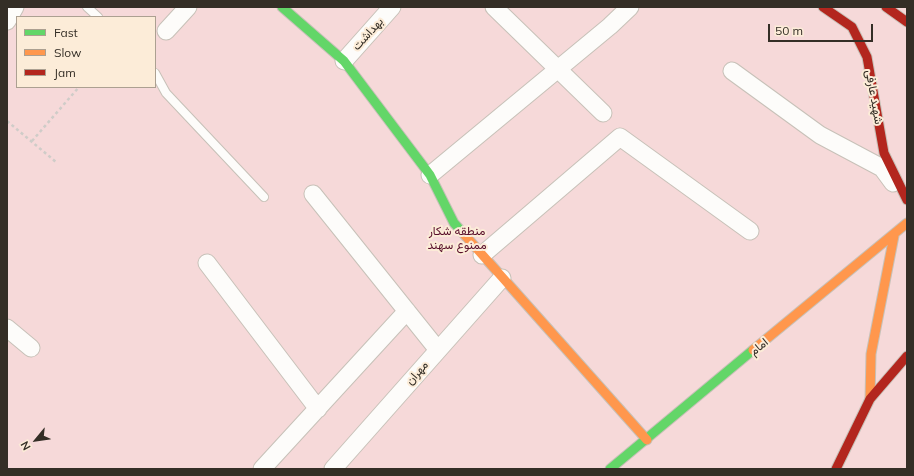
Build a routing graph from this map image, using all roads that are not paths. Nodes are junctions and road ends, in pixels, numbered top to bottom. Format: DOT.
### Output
graph roads {
  1 [pos="15,7"];
  2 [pos="87,7"];
  3 [pos="188,7"];
  4 [pos="282,7"];
  5 [pos="392,7"];
  6 [pos="494,7"];
  7 [pos="630,7"];
  8 [pos="823,7"];
  9 [pos="886,7"];
  10 [pos="97,16"];
  11 [pos="7,21"];
  12 [pos="907,22"];
  13 [pos="166,31"];
  14 [pos="344,61"];
  15 [pos="556,69"];
  16 [pos="732,71"];
  17 [pos="156,75"];
  18 [pos="603,114"];
  19 [pos="430,175"];
  20 [pos="313,194"];
  21 [pos="264,197"];
  22 [pos="907,201"];
  23 [pos="907,223"];
  24 [pos="750,231"];
  25 [pos="894,236"];
  26 [pos="482,255"];
  27 [pos="207,263"];
  28 [pos="502,278"];
  29 [pos="407,311"];
  30 [pos="7,328"];
  31 [pos="31,348"];
  32 [pos="438,350"];
  33 [pos="907,356"];
  34 [pos="870,399"];
  35 [pos="318,409"];
  36 [pos="647,440"];
  37 [pos="262,469"];
  38 [pos="333,469"];
  39 [pos="610,469"];
  40 [pos="836,469"];
  1 -- 11 [label="street"];
  2 -- 10 [label="lane"];
  3 -- 13 [label="street"];
  4 -- 14 [label="street"];
  5 -- 14 [label="street, بهداشت"];
  6 -- 15 [label="street"];
  7 -- 15 [label="street"];
  8 -- 22 [label="street, شهید عارفی"];
  9 -- 12 [label="street"];
  14 -- 19 [label="street"];
  15 -- 18 [label="street"];
  15 -- 19 [label="street"];
  16 -- 22 [label="street"];
  17 -- 21 [label="lane"];
  19 -- 26 [label="street"];
  20 -- 29 [label="street"];
  23 -- 25 [label="street, امام"];
  24 -- 26 [label="street"];
  25 -- 34 [label="street"];
  25 -- 36 [label="street, امام"];
  26 -- 28 [label="street"];
  27 -- 35 [label="street"];
  28 -- 32 [label="street, مهران"];
  28 -- 36 [label="street"];
  29 -- 32 [label="street"];
  29 -- 35 [label="street"];
  30 -- 31 [label="street"];
  32 -- 38 [label="street, مهران"];
  33 -- 34 [label="street"];
  34 -- 40 [label="street"];
  35 -- 37 [label="street"];
  36 -- 39 [label="street, امام"];
}
